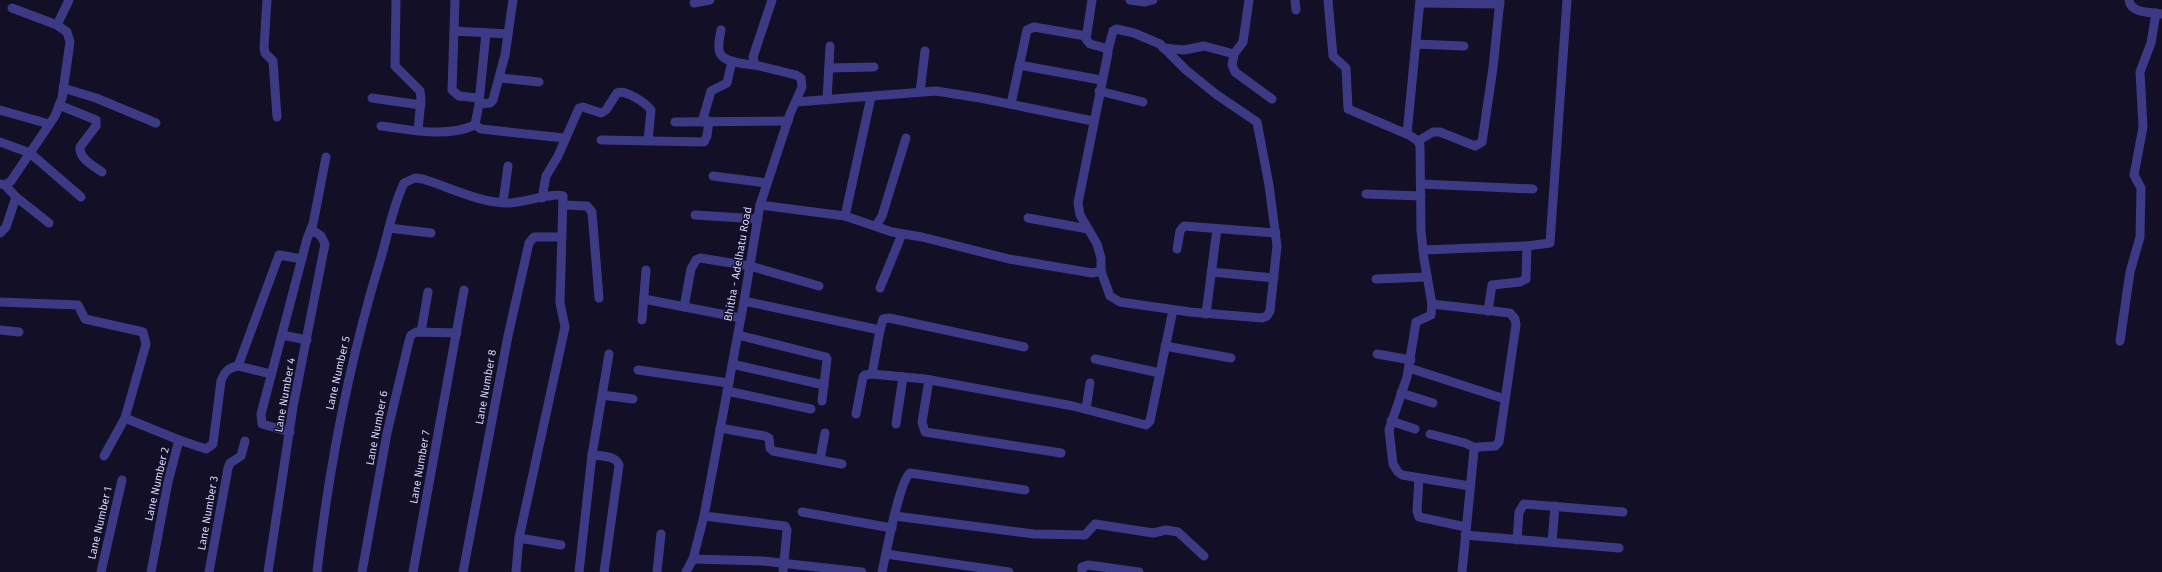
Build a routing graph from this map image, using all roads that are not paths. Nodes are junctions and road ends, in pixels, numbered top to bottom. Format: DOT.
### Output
graph roads {
  1 [pos="69,0"];
  2 [pos="267,0"];
  3 [pos="396,0"];
  4 [pos="455,0"];
  5 [pos="513,0"];
  6 [pos="710,0"];
  7 [pos="772,0"];
  8 [pos="1091,0"];
  9 [pos="1130,0"];
  10 [pos="1153,0"];
  11 [pos="1250,0"];
  12 [pos="1295,0"];
  13 [pos="1328,0"];
  14 [pos="1567,0"];
  15 [pos="2129,0"];
  16 [pos="1420,1"];
  17 [pos="1500,2"];
  18 [pos="694,3"];
  19 [pos="12,8"];
  20 [pos="1296,10"];
  21 [pos="2159,13"];
  22 [pos="57,25"];
  23 [pos="721,30"];
  24 [pos="454,31"];
  25 [pos="486,33"];
  26 [pos="508,34"];
  27 [pos="1086,36"];
  28 [pos="1416,44"];
  29 [pos="830,46"];
  30 [pos="1464,46"];
  31 [pos="1163,48"];
  32 [pos="1108,50"];
  33 [pos="925,51"];
  34 [pos="1234,54"];
  35 [pos="732,62"];
  36 [pos="755,65"];
  37 [pos="1019,65"];
  38 [pos="874,67"];
  39 [pos="829,68"];
  40 [pos="500,78"];
  41 [pos="1101,80"];
  42 [pos="539,82"];
  43 [pos="63,88"];
  44 [pos="1099,91"];
  45 [pos="920,92"];
  46 [pos="871,97"];
  47 [pos="372,98"];
  48 [pos="1272,99"];
  49 [pos="827,100"];
  50 [pos="479,101"];
  51 [pos="796,102"];
  52 [pos="1143,102"];
  53 [pos="1011,104"];
  54 [pos="59,105"];
  55 [pos="421,105"];
  56 [pos="0,110"];
  57 [pos="277,117"];
  58 [pos="706,121"];
  59 [pos="788,121"];
  60 [pos="1093,121"];
  61 [pos="675,122"];
  62 [pos="156,123"];
  63 [pos="49,124"];
  64 [pos="475,125"];
  65 [pos="381,126"];
  66 [pos="418,131"];
  67 [pos="1407,134"];
  68 [pos="564,138"];
  69 [pos="906,138"];
  70 [pos="601,140"];
  71 [pos="0,142"];
  72 [pos="648,142"];
  73 [pos="1418,142"];
  74 [pos="30,153"];
  75 [pos="326,157"];
  76 [pos="508,166"];
  77 [pos="102,172"];
  78 [pos="713,176"];
  79 [pos="766,183"];
  80 [pos="3,184"];
  81 [pos="1421,184"];
  82 [pos="1533,189"];
  83 [pos="1366,194"];
  84 [pos="1421,196"];
  85 [pos="16,197"];
  86 [pos="81,197"];
  87 [pos="542,198"];
  88 [pos="503,202"];
  89 [pos="564,205"];
  90 [pos="760,205"];
  91 [pos="695,214"];
  92 [pos="845,216"];
  93 [pos="1028,218"];
  94 [pos="758,219"];
  95 [pos="49,223"];
  96 [pos="876,226"];
  97 [pos="390,228"];
  98 [pos="311,229"];
  99 [pos="1088,229"];
  100 [pos="1217,229"];
  101 [pos="0,233"];
  102 [pos="432,233"];
  103 [pos="1276,233"];
  104 [pos="902,234"];
  105 [pos="562,237"];
  106 [pos="1527,246"];
  107 [pos="1177,249"];
  108 [pos="1423,250"];
  109 [pos="302,259"];
  110 [pos="750,266"];
  111 [pos="646,270"];
  112 [pos="1101,271"];
  113 [pos="1211,272"];
  114 [pos="1427,277"];
  115 [pos="1274,278"];
  116 [pos="1376,279"];
  117 [pos="819,286"];
  118 [pos="880,288"];
  119 [pos="464,290"];
  120 [pos="428,292"];
  121 [pos="599,298"];
  122 [pos="644,299"];
  123 [pos="744,301"];
  124 [pos="0,302"];
  125 [pos="1432,304"];
  126 [pos="684,307"];
  127 [pos="1173,310"];
  128 [pos="1488,311"];
  129 [pos="1206,314"];
  130 [pos="741,318"];
  131 [pos="642,320"];
  132 [pos="0,330"];
  133 [pos="880,330"];
  134 [pos="19,332"];
  135 [pos="421,332"];
  136 [pos="457,333"];
  137 [pos="282,335"];
  138 [pos="738,335"];
  139 [pos="307,340"];
  140 [pos="2120,341"];
  141 [pos="1165,346"];
  142 [pos="1024,347"];
  143 [pos="609,354"];
  144 [pos="1378,354"];
  145 [pos="1231,358"];
  146 [pos="1095,359"];
  147 [pos="732,364"];
  148 [pos="1410,364"];
  149 [pos="238,366"];
  150 [pos="638,370"];
  151 [pos="1160,373"];
  152 [pos="271,374"];
  153 [pos="872,374"];
  154 [pos="903,377"];
  155 [pos="929,380"];
  156 [pos="1090,383"];
  157 [pos="824,385"];
  158 [pos="728,387"];
  159 [pos="1401,393"];
  160 [pos="602,395"];
  161 [pos="633,398"];
  162 [pos="1505,399"];
  163 [pos="822,401"];
  164 [pos="1432,402"];
  165 [pos="811,409"];
  166 [pos="1086,409"];
  167 [pos="856,414"];
  168 [pos="125,418"];
  169 [pos="1391,420"];
  170 [pos="896,424"];
  171 [pos="720,428"];
  172 [pos="1415,429"];
  173 [pos="290,432"];
  174 [pos="825,433"];
  175 [pos="1430,434"];
  176 [pos="179,440"];
  177 [pos="245,441"];
  178 [pos="1476,448"];
  179 [pos="1061,454"];
  180 [pos="592,455"];
  181 [pos="104,456"];
  182 [pos="820,460"];
  183 [pos="842,464"];
  184 [pos="1419,478"];
  185 [pos="122,480"];
  186 [pos="1470,486"];
  187 [pos="1025,490"];
  188 [pos="1556,506"];
  189 [pos="802,512"];
  190 [pos="1622,512"];
  191 [pos="704,516"];
  192 [pos="895,516"];
  193 [pos="892,528"];
  194 [pos="1465,531"];
  195 [pos="661,534"];
  196 [pos="519,538"];
  197 [pos="1517,540"];
  198 [pos="1552,542"];
  199 [pos="560,545"];
  200 [pos="1619,548"];
  201 [pos="886,554"];
  202 [pos="1204,556"];
  203 [pos="693,559"];
  204 [pos="784,568"];
  205 [pos="810,570"];
  206 [pos="101,572"];
  207 [pos="151,572"];
  208 [pos="209,572"];
  209 [pos="268,572"];
  210 [pos="317,572"];
  211 [pos="362,572"];
  212 [pos="413,572"];
  213 [pos="463,572"];
  214 [pos="516,572"];
  215 [pos="579,572"];
  216 [pos="604,572"];
  217 [pos="657,572"];
  218 [pos="686,572"];
  219 [pos="862,572"];
  220 [pos="882,572"];
  221 [pos="1009,572"];
  222 [pos="1082,572"];
  223 [pos="1139,572"];
  224 [pos="1462,572"];
  1 -- 22 [label="street"];
  2 -- 57 [label="street"];
  3 -- 55 [label="street"];
  4 -- 24 [label="street"];
  5 -- 26 [label="street"];
  6 -- 18 [label="street"];
  7 -- 36 [label="street"];
  8 -- 27 [label="street"];
  9 -- 10 [label="street"];
  11 -- 34 [label="street"];
  12 -- 20 [label="street"];
  13 -- 67 [label="street"];
  14 -- 106 [label="street"];
  15 -- 21 [label="street"];
  16 -- 17 [label="street"];
  16 -- 28 [label="street"];
  17 -- 73 [label="street"];
  19 -- 22 [label="street"];
  21 -- 140 [label="street"];
  22 -- 43 [label="street"];
  23 -- 35 [label="street"];
  24 -- 25 [label="street"];
  24 -- 50 [label="street"];
  25 -- 26 [label="street"];
  25 -- 50 [label="street"];
  26 -- 40 [label="street"];
  27 -- 32 [label="street"];
  27 -- 37 [label="street"];
  28 -- 30 [label="street"];
  28 -- 67 [label="street"];
  29 -- 39 [label="street"];
  31 -- 32 [label="street"];
  31 -- 34 [label="street"];
  31 -- 103 [label="street"];
  32 -- 41 [label="street"];
  33 -- 45 [label="street"];
  34 -- 48 [label="street"];
  35 -- 36 [label="street"];
  35 -- 58 [label="street"];
  36 -- 51 [label="street, Bhitha - Adelhatu Road"];
  37 -- 41 [label="street"];
  37 -- 53 [label="street"];
  38 -- 39 [label="street"];
  39 -- 49 [label="street"];
  40 -- 42 [label="street"];
  40 -- 50 [label="street"];
  41 -- 44 [label="street"];
  43 -- 54 [label="street"];
  43 -- 62 [label="street"];
  44 -- 52 [label="street"];
  44 -- 60 [label="street"];
  45 -- 46 [label="street"];
  45 -- 53 [label="street"];
  46 -- 49 [label="street"];
  46 -- 92 [label="street"];
  47 -- 55 [label="street"];
  49 -- 51 [label="street"];
  50 -- 64 [label="street"];
  51 -- 59 [label="street, Bhitha - Adelhatu Road"];
  53 -- 60 [label="street"];
  54 -- 63 [label="street"];
  54 -- 77 [label="street"];
  55 -- 66 [label="street"];
  56 -- 63 [label="street"];
  58 -- 59 [label="street"];
  58 -- 61 [label="street"];
  58 -- 72 [label="street"];
  59 -- 79 [label="street, Bhitha - Adelhatu Road"];
  60 -- 99 [label="street"];
  63 -- 74 [label="street"];
  64 -- 66 [label="street"];
  64 -- 68 [label="street"];
  65 -- 66 [label="street"];
  67 -- 73 [label="street"];
  68 -- 72 [label="street"];
  68 -- 87 [label="street"];
  69 -- 96 [label="street"];
  70 -- 72 [label="street"];
  71 -- 74 [label="street"];
  73 -- 81 [label="street"];
  74 -- 80 [label="street"];
  74 -- 86 [label="street"];
  75 -- 98 [label="street"];
  76 -- 88 [label="street"];
  78 -- 79 [label="street"];
  79 -- 90 [label="street, Bhitha - Adelhatu Road"];
  80 -- 85 [label="street"];
  81 -- 82 [label="street"];
  81 -- 84 [label="street"];
  83 -- 84 [label="street"];
  84 -- 108 [label="street"];
  85 -- 95 [label="street"];
  85 -- 101 [label="street"];
  87 -- 88 [label="street"];
  87 -- 89 [label="street"];
  88 -- 97 [label="street, Lane Number 5"];
  89 -- 105 [label="street"];
  89 -- 121 [label="street"];
  90 -- 92 [label="street"];
  90 -- 94 [label="street, Bhitha - Adelhatu Road"];
  91 -- 94 [label="street"];
  92 -- 96 [label="street"];
  93 -- 99 [label="street"];
  94 -- 110 [label="street, Bhitha - Adelhatu Road"];
  96 -- 104 [label="street"];
  97 -- 102 [label="street"];
  97 -- 210 [label="street, Lane Number 5"];
  98 -- 109 [label="street"];
  98 -- 139 [label="street, Lane Number 4"];
  99 -- 112 [label="street"];
  100 -- 103 [label="street"];
  100 -- 107 [label="street"];
  100 -- 113 [label="street"];
  103 -- 115 [label="street"];
  104 -- 112 [label="street"];
  104 -- 118 [label="street"];
  105 -- 196 [label="street"];
  105 -- 213 [label="street, Lane Number 8"];
  106 -- 108 [label="street"];
  106 -- 128 [label="street"];
  108 -- 114 [label="street"];
  109 -- 137 [label="street"];
  109 -- 149 [label="street"];
  110 -- 117 [label="street"];
  110 -- 123 [label="street, Bhitha - Adelhatu Road"];
  110 -- 126 [label="street"];
  111 -- 122 [label="street"];
  112 -- 127 [label="street"];
  113 -- 115 [label="street"];
  113 -- 129 [label="street"];
  114 -- 116 [label="street"];
  114 -- 125 [label="street"];
  115 -- 129 [label="street"];
  119 -- 136 [label="street, Lane Number 7"];
  120 -- 135 [label="street"];
  122 -- 126 [label="street"];
  122 -- 131 [label="street"];
  123 -- 130 [label="street, Bhitha - Adelhatu Road"];
  123 -- 133 [label="street"];
  124 -- 168 [label="street"];
  125 -- 128 [label="street"];
  125 -- 148 [label="street"];
  126 -- 130 [label="street"];
  127 -- 129 [label="street"];
  127 -- 141 [label="street"];
  128 -- 162 [label="street"];
  130 -- 138 [label="street, Bhitha - Adelhatu Road"];
  132 -- 134 [label="street"];
  133 -- 142 [label="street"];
  133 -- 153 [label="street"];
  135 -- 136 [label="street"];
  135 -- 211 [label="street, Lane Number 6"];
  136 -- 212 [label="street, Lane Number 7"];
  137 -- 139 [label="street"];
  137 -- 152 [label="street"];
  138 -- 147 [label="street, Bhitha - Adelhatu Road"];
  138 -- 157 [label="street"];
  139 -- 173 [label="street, Lane Number 4"];
  141 -- 145 [label="street"];
  141 -- 151 [label="street"];
  143 -- 160 [label="street"];
  144 -- 148 [label="street"];
  146 -- 151 [label="street"];
  147 -- 157 [label="street"];
  147 -- 158 [label="street, Bhitha - Adelhatu Road"];
  148 -- 159 [label="street"];
  148 -- 162 [label="street"];
  149 -- 152 [label="street"];
  149 -- 176 [label="street"];
  150 -- 158 [label="street"];
  151 -- 166 [label="street"];
  152 -- 173 [label="street"];
  153 -- 154 [label="street"];
  153 -- 167 [label="street"];
  154 -- 155 [label="street"];
  154 -- 170 [label="street"];
  155 -- 166 [label="street"];
  155 -- 179 [label="street"];
  156 -- 166 [label="street"];
  157 -- 163 [label="street"];
  158 -- 165 [label="street"];
  158 -- 171 [label="street, Bhitha - Adelhatu Road"];
  159 -- 164 [label="street"];
  159 -- 169 [label="street"];
  160 -- 161 [label="street"];
  160 -- 180 [label="street"];
  162 -- 178 [label="street"];
  168 -- 176 [label="street, Lane Number 2"];
  168 -- 181 [label="street"];
  169 -- 172 [label="street"];
  169 -- 184 [label="street"];
  171 -- 182 [label="street"];
  171 -- 191 [label="street, Bhitha - Adelhatu Road"];
  173 -- 209 [label="street, Lane Number 4"];
  174 -- 182 [label="street"];
  175 -- 178 [label="street"];
  176 -- 207 [label="street, Lane Number 2"];
  177 -- 208 [label="street, Lane Number 3"];
  178 -- 186 [label="street"];
  180 -- 215 [label="street"];
  180 -- 216 [label="street"];
  182 -- 183 [label="street"];
  184 -- 186 [label="street"];
  184 -- 194 [label="street"];
  185 -- 206 [label="street, Lane Number 1"];
  186 -- 194 [label="street"];
  187 -- 192 [label="street"];
  188 -- 190 [label="street"];
  188 -- 197 [label="street"];
  188 -- 198 [label="street"];
  189 -- 193 [label="street"];
  191 -- 203 [label="street, Bhitha - Adelhatu Road"];
  191 -- 204 [label="street"];
  192 -- 193 [label="street"];
  192 -- 202 [label="street"];
  193 -- 201 [label="street"];
  194 -- 197 [label="street"];
  194 -- 224 [label="street"];
  195 -- 217 [label="street"];
  196 -- 199 [label="street"];
  196 -- 214 [label="street"];
  197 -- 198 [label="street"];
  198 -- 200 [label="street"];
  201 -- 220 [label="street"];
  201 -- 221 [label="street"];
  203 -- 204 [label="street"];
  203 -- 218 [label="street, Bhitha - Adelhatu Road"];
  204 -- 205 [label="street"];
  205 -- 219 [label="street"];
  222 -- 223 [label="street"];
}
